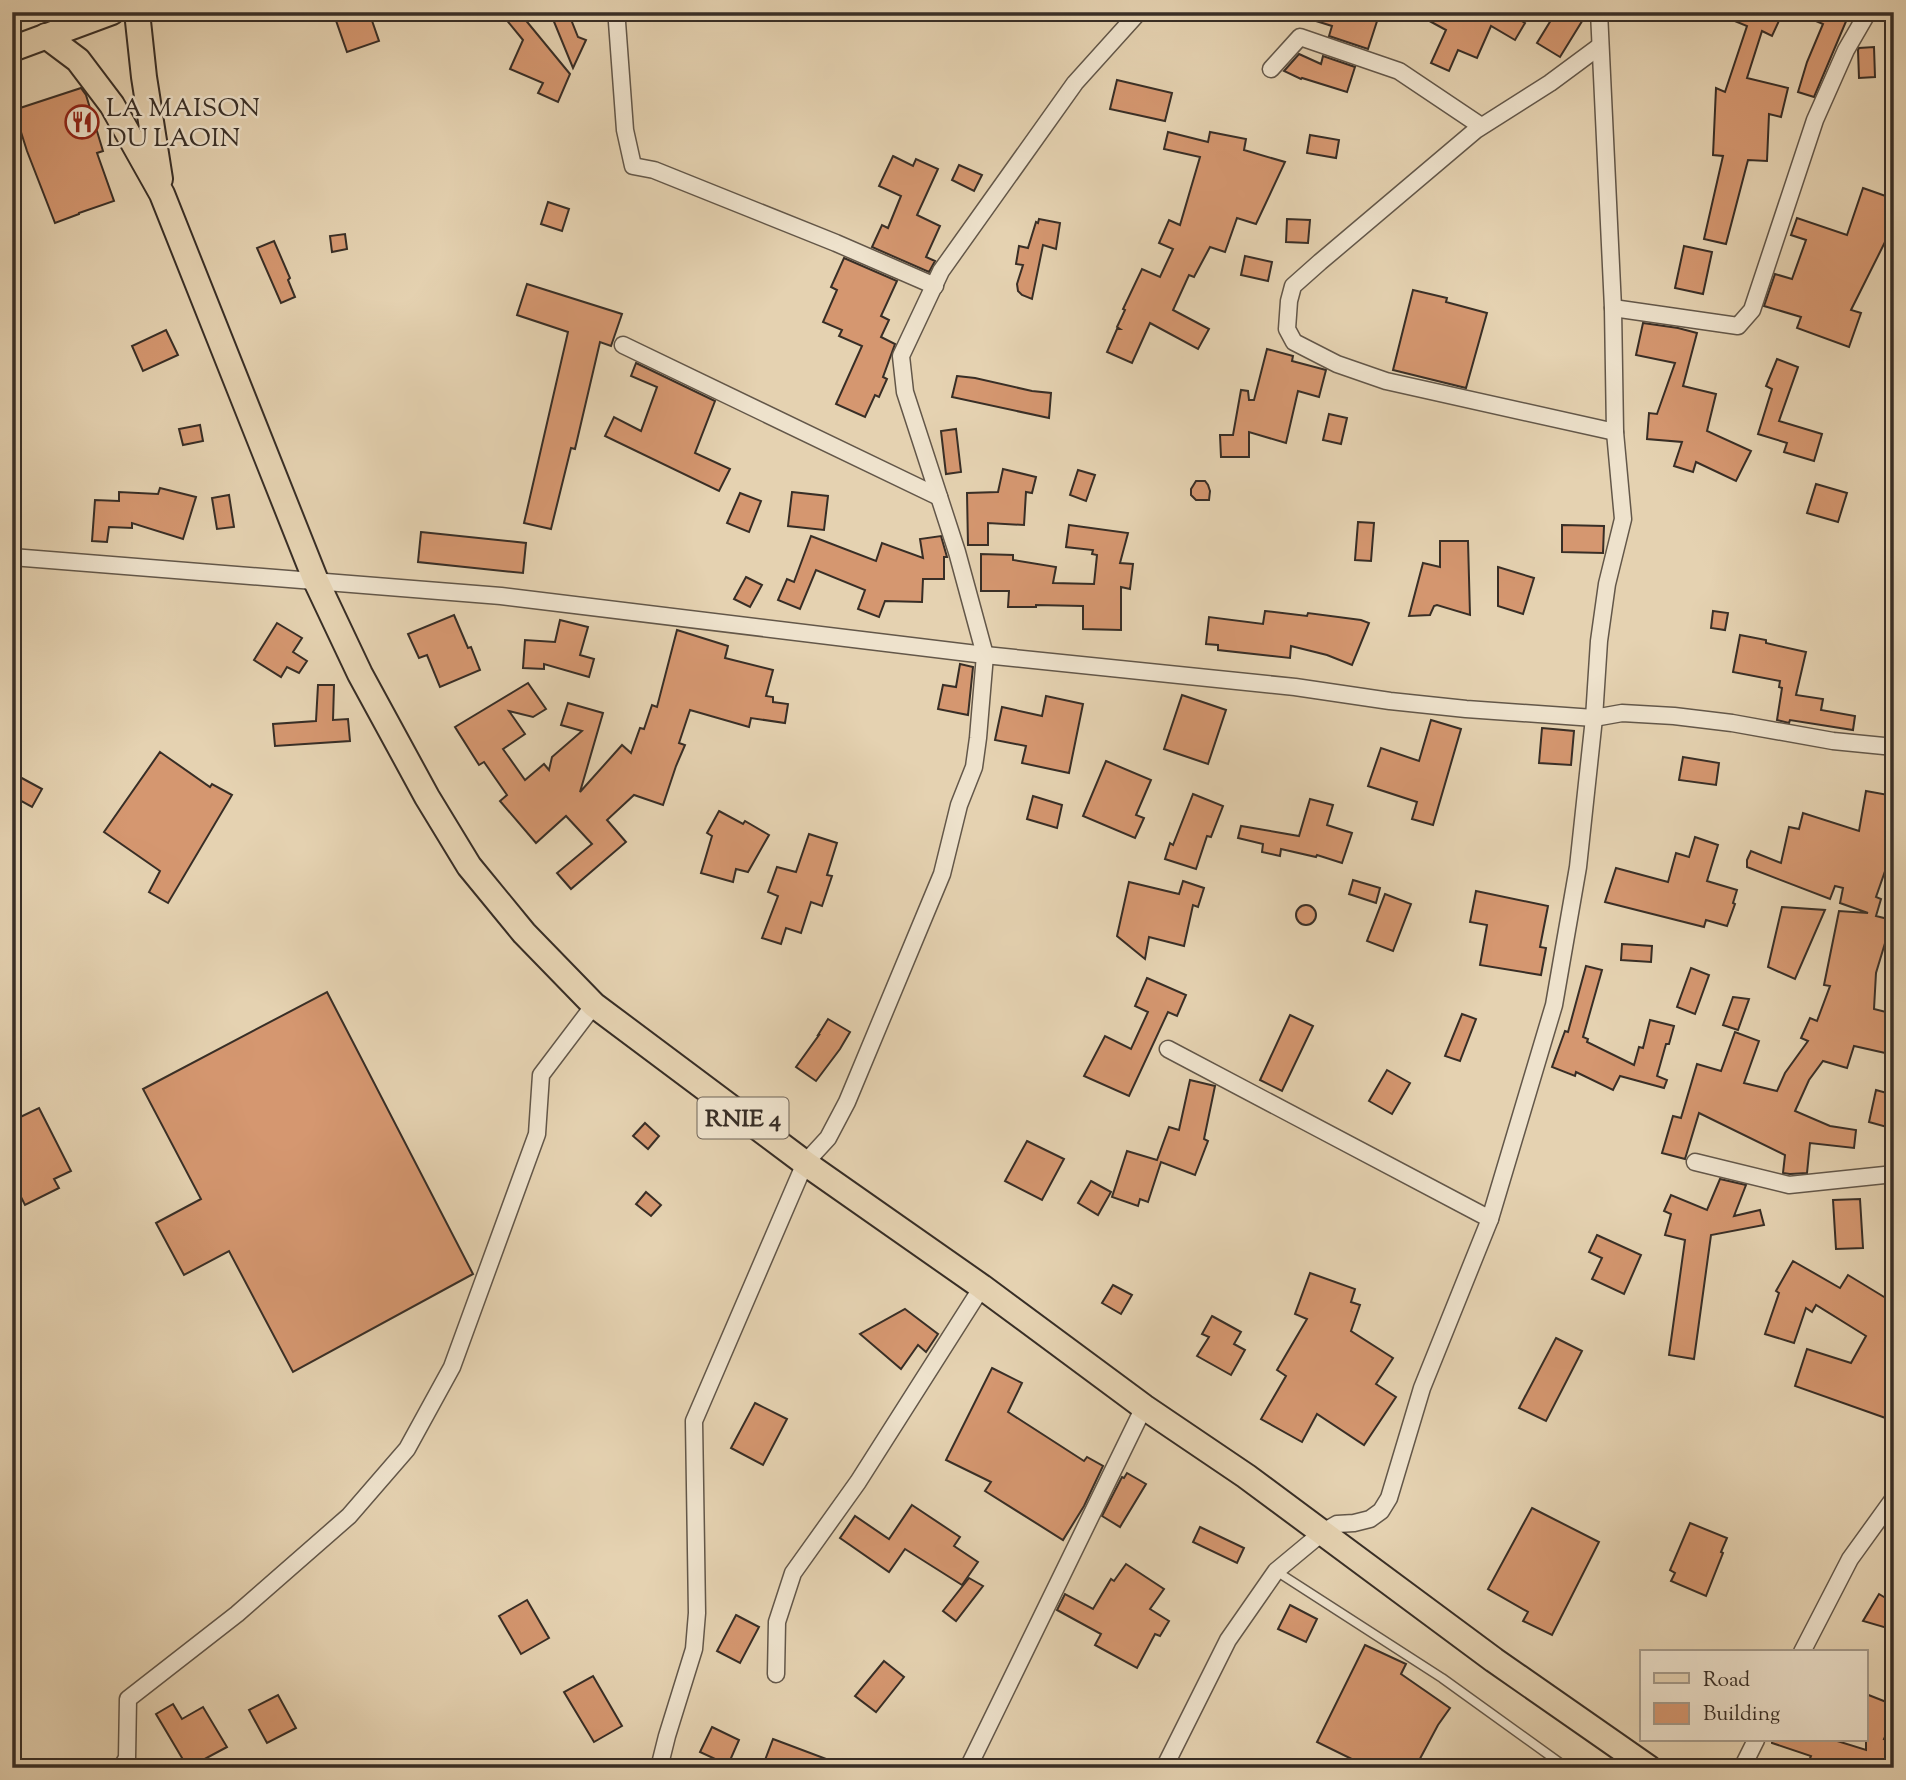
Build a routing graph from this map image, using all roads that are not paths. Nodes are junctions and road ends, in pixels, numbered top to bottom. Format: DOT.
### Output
graph roads {
  1 [pos="112,12"];
  2 [pos="138,12"];
  3 [pos="619,12"];
  4 [pos="1139,12"];
  5 [pos="1599,12"];
  6 [pos="1868,12"];
  7 [pos="47,36"];
  8 [pos="1600,46"];
  9 [pos="12,50"];
  10 [pos="1270,69"];
  11 [pos="1481,126"];
  12 [pos="163,194"];
  13 [pos="935,286"];
  14 [pos="1613,307"];
  15 [pos="623,345"];
  16 [pos="1615,432"];
  17 [pos="939,496"];
  18 [pos="12,557"];
  19 [pos="316,581"];
  20 [pos="985,655"];
  21 [pos="1594,718"];
  22 [pos="1894,747"];
  23 [pos="594,1005"];
  24 [pos="1168,1049"];
  25 [pos="1695,1162"];
  26 [pos="805,1163"];
  27 [pos="1894,1174"];
  28 [pos="1490,1219"];
  29 [pos="982,1287"];
  30 [pos="1144,1407"];
  31 [pos="1894,1498"];
  32 [pos="1323,1532"];
  33 [pos="1276,1571"];
  34 [pos="1803,1650"];
  35 [pos="776,1674"];
  36 [pos="1755,1742"];
  37 [pos="121,1768"];
  38 [pos="659,1768"];
  39 [pos="968,1768"];
  40 [pos="1164,1768"];
  41 [pos="1567,1768"];
  42 [pos="1649,1768"];
  43 [pos="1742,1768"];
  1 -- 7 [label="main road"];
  2 -- 12 [label="main road, RNIE 4"];
  3 -- 13 [label="street"];
  4 -- 13 [label="street"];
  5 -- 8 [label="street"];
  6 -- 14 [label="street"];
  7 -- 9 [label="main road"];
  7 -- 12 [label="main road, RNIE 4"];
  8 -- 11 [label="street"];
  8 -- 14 [label="street"];
  10 -- 11 [label="street"];
  11 -- 16 [label="street"];
  12 -- 19 [label="main road, RNIE 4"];
  13 -- 17 [label="street"];
  14 -- 16 [label="street"];
  15 -- 17 [label="street"];
  16 -- 21 [label="street"];
  17 -- 20 [label="street"];
  18 -- 19 [label="street"];
  19 -- 20 [label="street"];
  19 -- 23 [label="main road, RNIE 4"];
  20 -- 21 [label="street"];
  20 -- 26 [label="street"];
  21 -- 22 [label="street"];
  21 -- 28 [label="street"];
  23 -- 26 [label="main road, RNIE 4"];
  23 -- 37 [label="street"];
  24 -- 28 [label="street"];
  25 -- 27 [label="street"];
  26 -- 29 [label="main road, RNIE 4"];
  26 -- 38 [label="street"];
  28 -- 32 [label="street"];
  29 -- 30 [label="main road, RNIE 4"];
  29 -- 35 [label="street"];
  30 -- 32 [label="main road, RNIE 4"];
  30 -- 39 [label="street"];
  31 -- 34 [label="street"];
  32 -- 33 [label="street"];
  32 -- 42 [label="main road, RNIE 4"];
  33 -- 40 [label="street"];
  33 -- 41 [label="lane"];
  36 -- 43 [label="street"];
}
